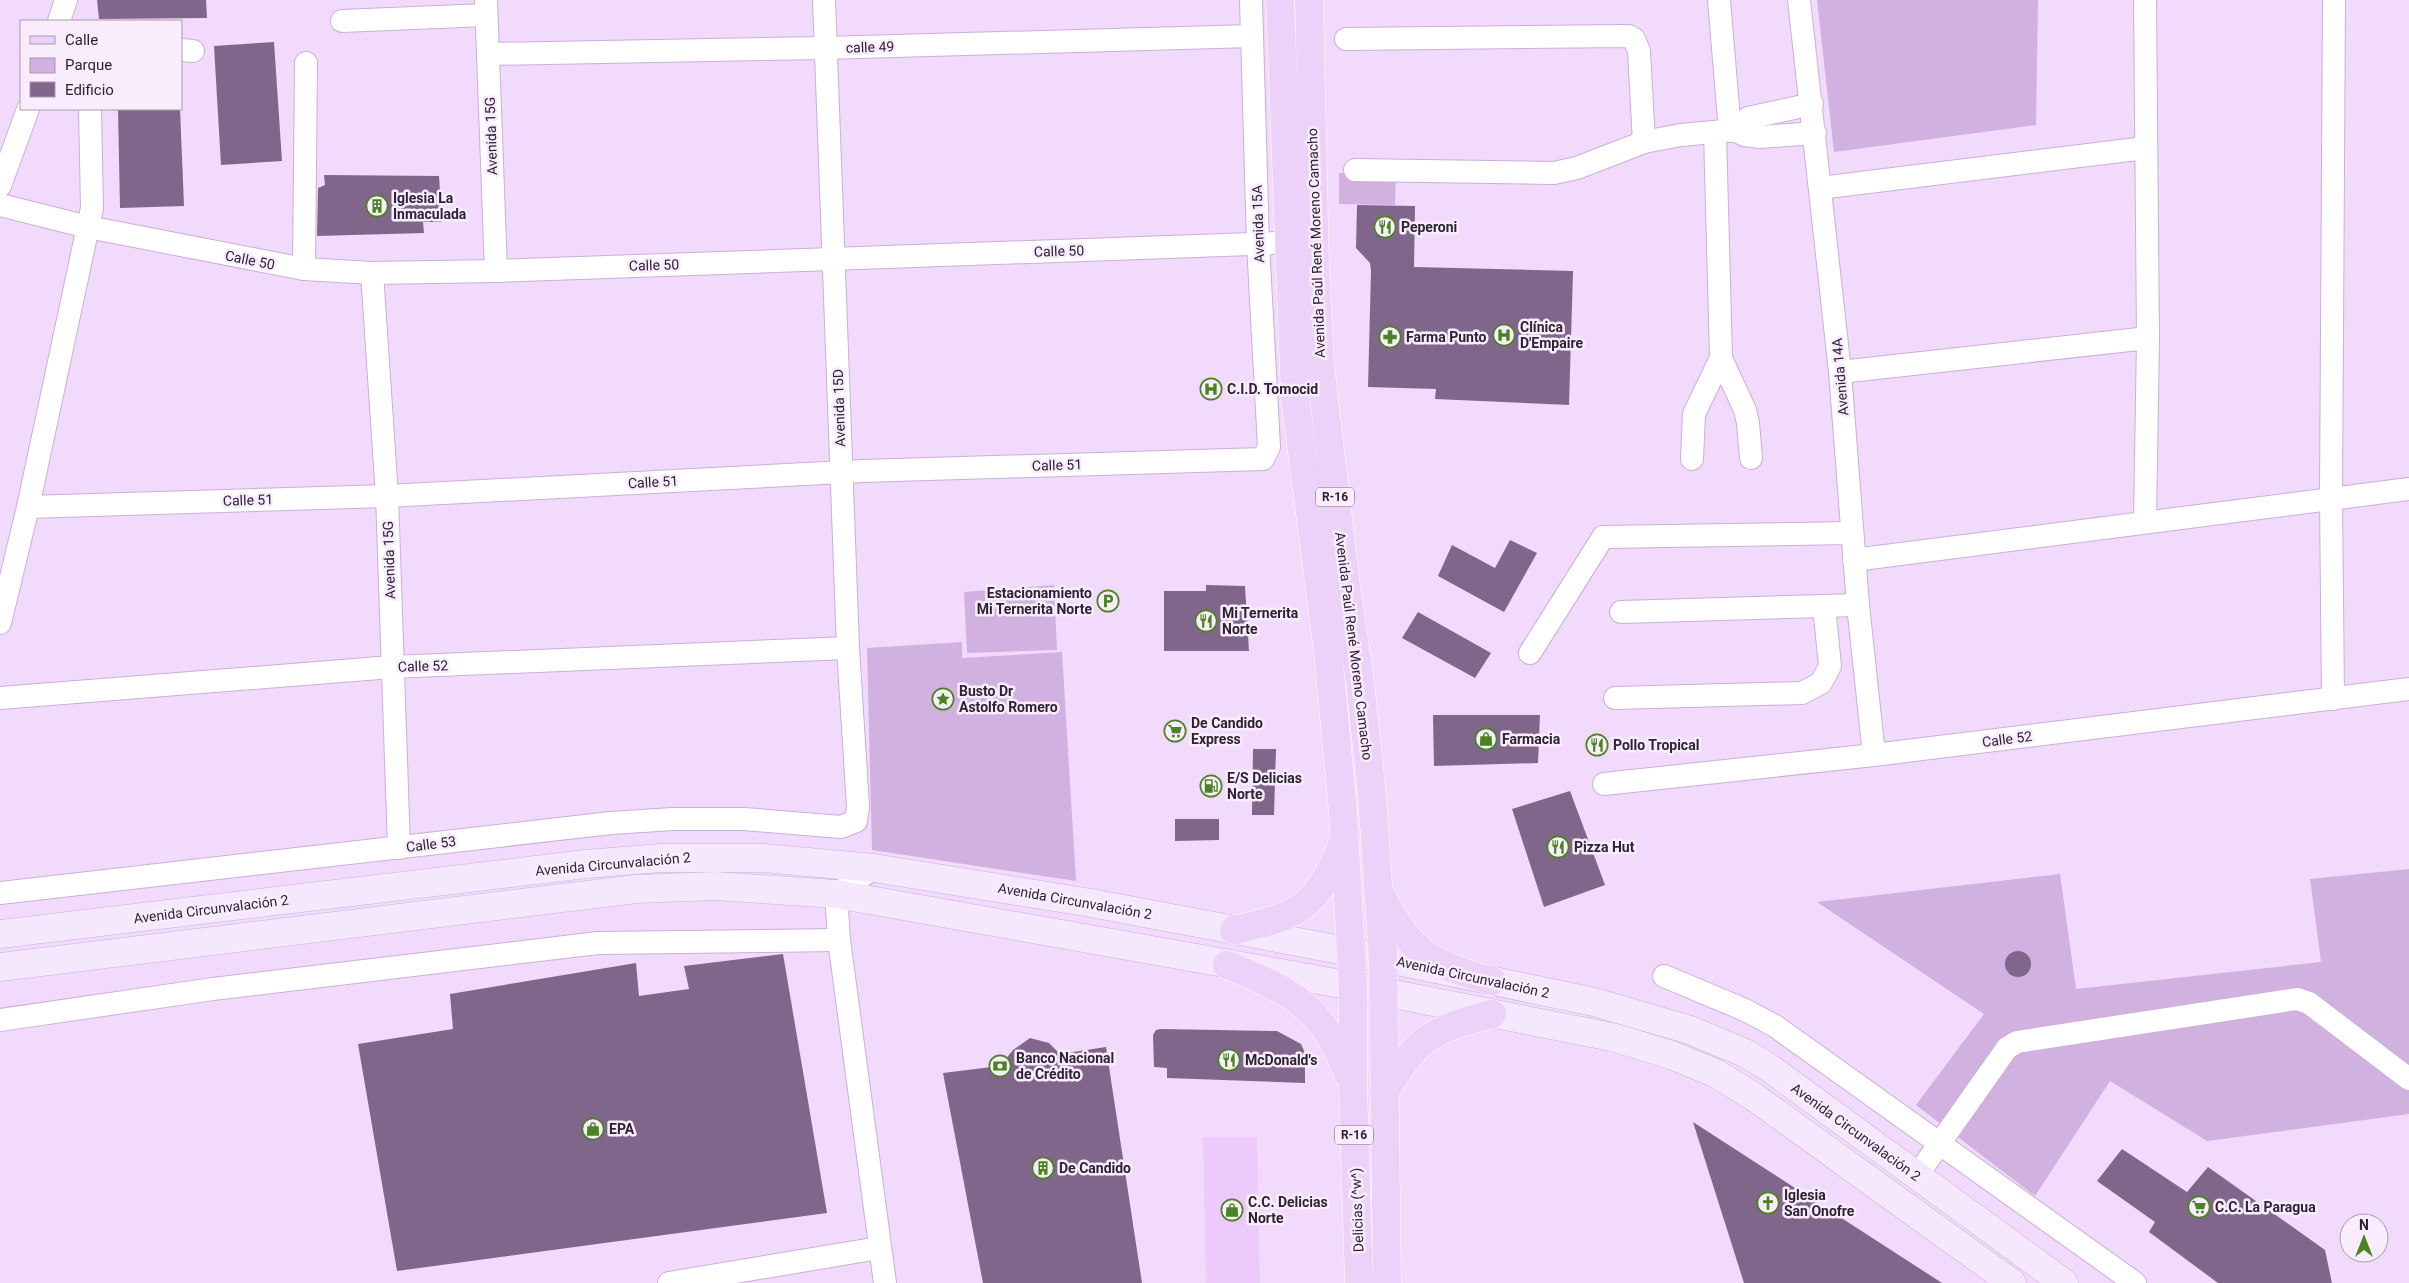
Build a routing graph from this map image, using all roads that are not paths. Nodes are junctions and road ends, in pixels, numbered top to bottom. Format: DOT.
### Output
graph roads {
  1 [pos="66,0"];
  2 [pos="824,0"];
  3 [pos="1251,0"];
  4 [pos="1280,0"];
  5 [pos="1309,0"];
  6 [pos="1719,0"];
  7 [pos="1799,0"];
  8 [pos="2145,0"];
  9 [pos="2334,0"];
  10 [pos="486,7"];
  11 [pos="59,20"];
  12 [pos="342,21"];
  13 [pos="1252,36"];
  14 [pos="1346,38"];
  15 [pos="825,48"];
  16 [pos="488,54"];
  17 [pos="306,63"];
  18 [pos="1812,104"];
  19 [pos="28,110"];
  20 [pos="90,110"];
  21 [pos="1727,131"];
  22 [pos="1815,133"];
  23 [pos="1644,142"];
  24 [pos="2145,148"];
  25 [pos="1355,170"];
  26 [pos="0,186"];
  27 [pos="1820,188"];
  28 [pos="0,206"];
  29 [pos="88,227"];
  30 [pos="1303,242"];
  31 [pos="1258,244"];
  32 [pos="834,259"];
  33 [pos="304,269"];
  34 [pos="496,271"];
  35 [pos="372,273"];
  36 [pos="2148,338"];
  37 [pos="1721,358"];
  38 [pos="1840,372"];
  39 [pos="1269,447"];
  40 [pos="1750,458"];
  41 [pos="1692,459"];
  42 [pos="842,472"];
  43 [pos="2409,489"];
  44 [pos="387,496"];
  45 [pos="2331,499"];
  46 [pos="28,507"];
  47 [pos="2145,522"];
  48 [pos="1852,533"];
  49 [pos="1854,560"];
  50 [pos="1858,604"];
  51 [pos="1824,606"];
  52 [pos="1621,612"];
  53 [pos="0,623"];
  54 [pos="848,648"];
  55 [pos="1530,653"];
  56 [pos="392,668"];
  57 [pos="2409,689"];
  58 [pos="0,698"];
  59 [pos="1615,698"];
  60 [pos="2333,699"];
  61 [pos="1874,755"];
  62 [pos="1604,784"];
  63 [pos="857,815"];
  64 [pos="1344,841"];
  65 [pos="399,848"];
  66 [pos="874,868"];
  67 [pos="1378,889"];
  68 [pos="0,893"];
  69 [pos="836,894"];
  70 [pos="1234,930"];
  71 [pos="0,934"];
  72 [pos="839,940"];
  73 [pos="1350,952"];
  74 [pos="1383,958"];
  75 [pos="1227,965"];
  76 [pos="0,967"];
  77 [pos="1664,976"];
  78 [pos="1492,981"];
  79 [pos="1353,986"];
  80 [pos="1384,992"];
  81 [pos="1492,1014"];
  82 [pos="0,1020"];
  83 [pos="2409,1079"];
  84 [pos="1353,1087"];
  85 [pos="1384,1093"];
  86 [pos="1940,1144"];
  87 [pos="1916,1177"];
  88 [pos="879,1248"];
  89 [pos="669,1283"];
  90 [pos="885,1283"];
  91 [pos="1359,1283"];
  92 [pos="1387,1283"];
  93 [pos="2012,1283"];
  94 [pos="2064,1283"];
  95 [pos="2134,1283"];
  1 -- 11 [label="street"];
  2 -- 15 [label="street, Avenida 15D"];
  3 -- 13 [label="street, Avenida 15A"];
  4 -- 30 [label="main road, Avenida Paúl René Moreno Camacho / R-16"];
  5 -- 30 [label="main road, Avenida Paúl René Moreno Camacho / R-16"];
  6 -- 21 [label="street"];
  7 -- 18 [label="street, Avenida 14A"];
  8 -- 24 [label="street"];
  9 -- 45 [label="street"];
  10 -- 12 [label="street"];
  10 -- 16 [label="street, Avenida 15G"];
  13 -- 15 [label="street, calle 49"];
  13 -- 31 [label="street, Avenida 15A"];
  14 -- 23 [label="street"];
  15 -- 16 [label="street, calle 49"];
  15 -- 32 [label="street, Avenida 15D"];
  16 -- 34 [label="street, Avenida 15G"];
  17 -- 33 [label="street"];
  18 -- 21 [label="street"];
  18 -- 22 [label="street, Avenida 14A"];
  19 -- 26 [label="street"];
  20 -- 29 [label="street"];
  21 -- 22 [label="street"];
  21 -- 23 [label="street"];
  21 -- 37 [label="street"];
  22 -- 27 [label="street, Avenida 14A"];
  23 -- 25 [label="street"];
  24 -- 27 [label="street"];
  24 -- 36 [label="street"];
  27 -- 38 [label="street, Avenida 14A"];
  28 -- 29 [label="street, Calle 50"];
  29 -- 33 [label="street, Calle 50"];
  29 -- 46 [label="street"];
  30 -- 31 [label="street, Calle 50"];
  30 -- 64 [label="main road, Avenida Paúl René Moreno Camacho / R-16"];
  30 -- 67 [label="main road, Avenida Paúl René Moreno Camacho / R-16"];
  31 -- 32 [label="street, Calle 50"];
  31 -- 39 [label="street, Avenida 15A"];
  32 -- 34 [label="street, Calle 50"];
  32 -- 42 [label="street, Avenida 15D"];
  33 -- 35 [label="street, Calle 50"];
  34 -- 35 [label="street, Calle 50"];
  35 -- 44 [label="street, Avenida 15G"];
  36 -- 38 [label="street"];
  36 -- 47 [label="street"];
  37 -- 40 [label="street"];
  37 -- 41 [label="street"];
  38 -- 48 [label="street, Avenida 14A"];
  39 -- 42 [label="street, Calle 51"];
  42 -- 44 [label="street, Calle 51"];
  42 -- 54 [label="street, Avenida 15D"];
  43 -- 45 [label="street"];
  44 -- 46 [label="street, Calle 51"];
  44 -- 56 [label="street, Avenida 15G"];
  45 -- 47 [label="street"];
  45 -- 60 [label="street"];
  46 -- 53 [label="street"];
  47 -- 49 [label="street"];
  48 -- 49 [label="street, Avenida 14A"];
  48 -- 55 [label="street"];
  49 -- 50 [label="street, Avenida 14A"];
  50 -- 51 [label="street"];
  50 -- 61 [label="street, Avenida 14A"];
  51 -- 52 [label="street"];
  51 -- 59 [label="street"];
  54 -- 56 [label="street, Calle 52"];
  54 -- 63 [label="street, Avenida 15D"];
  56 -- 58 [label="street, Calle 52"];
  56 -- 65 [label="street, Avenida 15G"];
  57 -- 60 [label="street, Calle 52"];
  60 -- 61 [label="street, Calle 52"];
  61 -- 62 [label="street, Calle 52"];
  63 -- 65 [label="street, Calle 53"];
  64 -- 70 [label="main road"];
  64 -- 73 [label="main road, Avenida Paúl René Moreno Camacho / R-16"];
  65 -- 68 [label="street, Calle 53"];
  66 -- 69 [label="street"];
  66 -- 70 [label="main road, Avenida Circunvalación 2"];
  66 -- 71 [label="main road, Avenida Circunvalación 2"];
  67 -- 74 [label="main road, Avenida Paúl René Moreno Camacho / R-16"];
  67 -- 78 [label="main road"];
  69 -- 72 [label="street"];
  69 -- 75 [label="main road, Avenida Circunvalación 2"];
  69 -- 76 [label="main road, Avenida Circunvalación 2"];
  70 -- 73 [label="main road, Avenida Circunvalación 2"];
  72 -- 82 [label="street"];
  72 -- 88 [label="street"];
  73 -- 74 [label="main road, Avenida Circunvalación 2"];
  73 -- 79 [label="main road, Avenida Paúl René Moreno Camacho / R-16"];
  74 -- 78 [label="main road, Avenida Circunvalación 2"];
  74 -- 80 [label="main road, Avenida Paúl René Moreno Camacho / R-16"];
  75 -- 79 [label="main road, Avenida Circunvalación 2"];
  75 -- 84 [label="main road"];
  77 -- 86 [label="street"];
  78 -- 87 [label="main road, Avenida Circunvalación 2"];
  79 -- 80 [label="main road, Avenida Circunvalación 2"];
  79 -- 84 [label="main road, Delicias (^w^) / R-16"];
  80 -- 81 [label="main road, Avenida Circunvalación 2"];
  80 -- 85 [label="main road, Delicias (^w^) / R-16"];
  81 -- 85 [label="main road"];
  81 -- 93 [label="main road, Avenida Circunvalación 2"];
  83 -- 86 [label="street"];
  84 -- 91 [label="main road, Delicias (^w^) / R-16"];
  85 -- 92 [label="main road, Delicias (^w^) / R-16"];
  86 -- 87 [label="street"];
  86 -- 95 [label="street"];
  87 -- 94 [label="main road, Avenida Circunvalación 2"];
  88 -- 89 [label="street"];
  88 -- 90 [label="street"];
}
